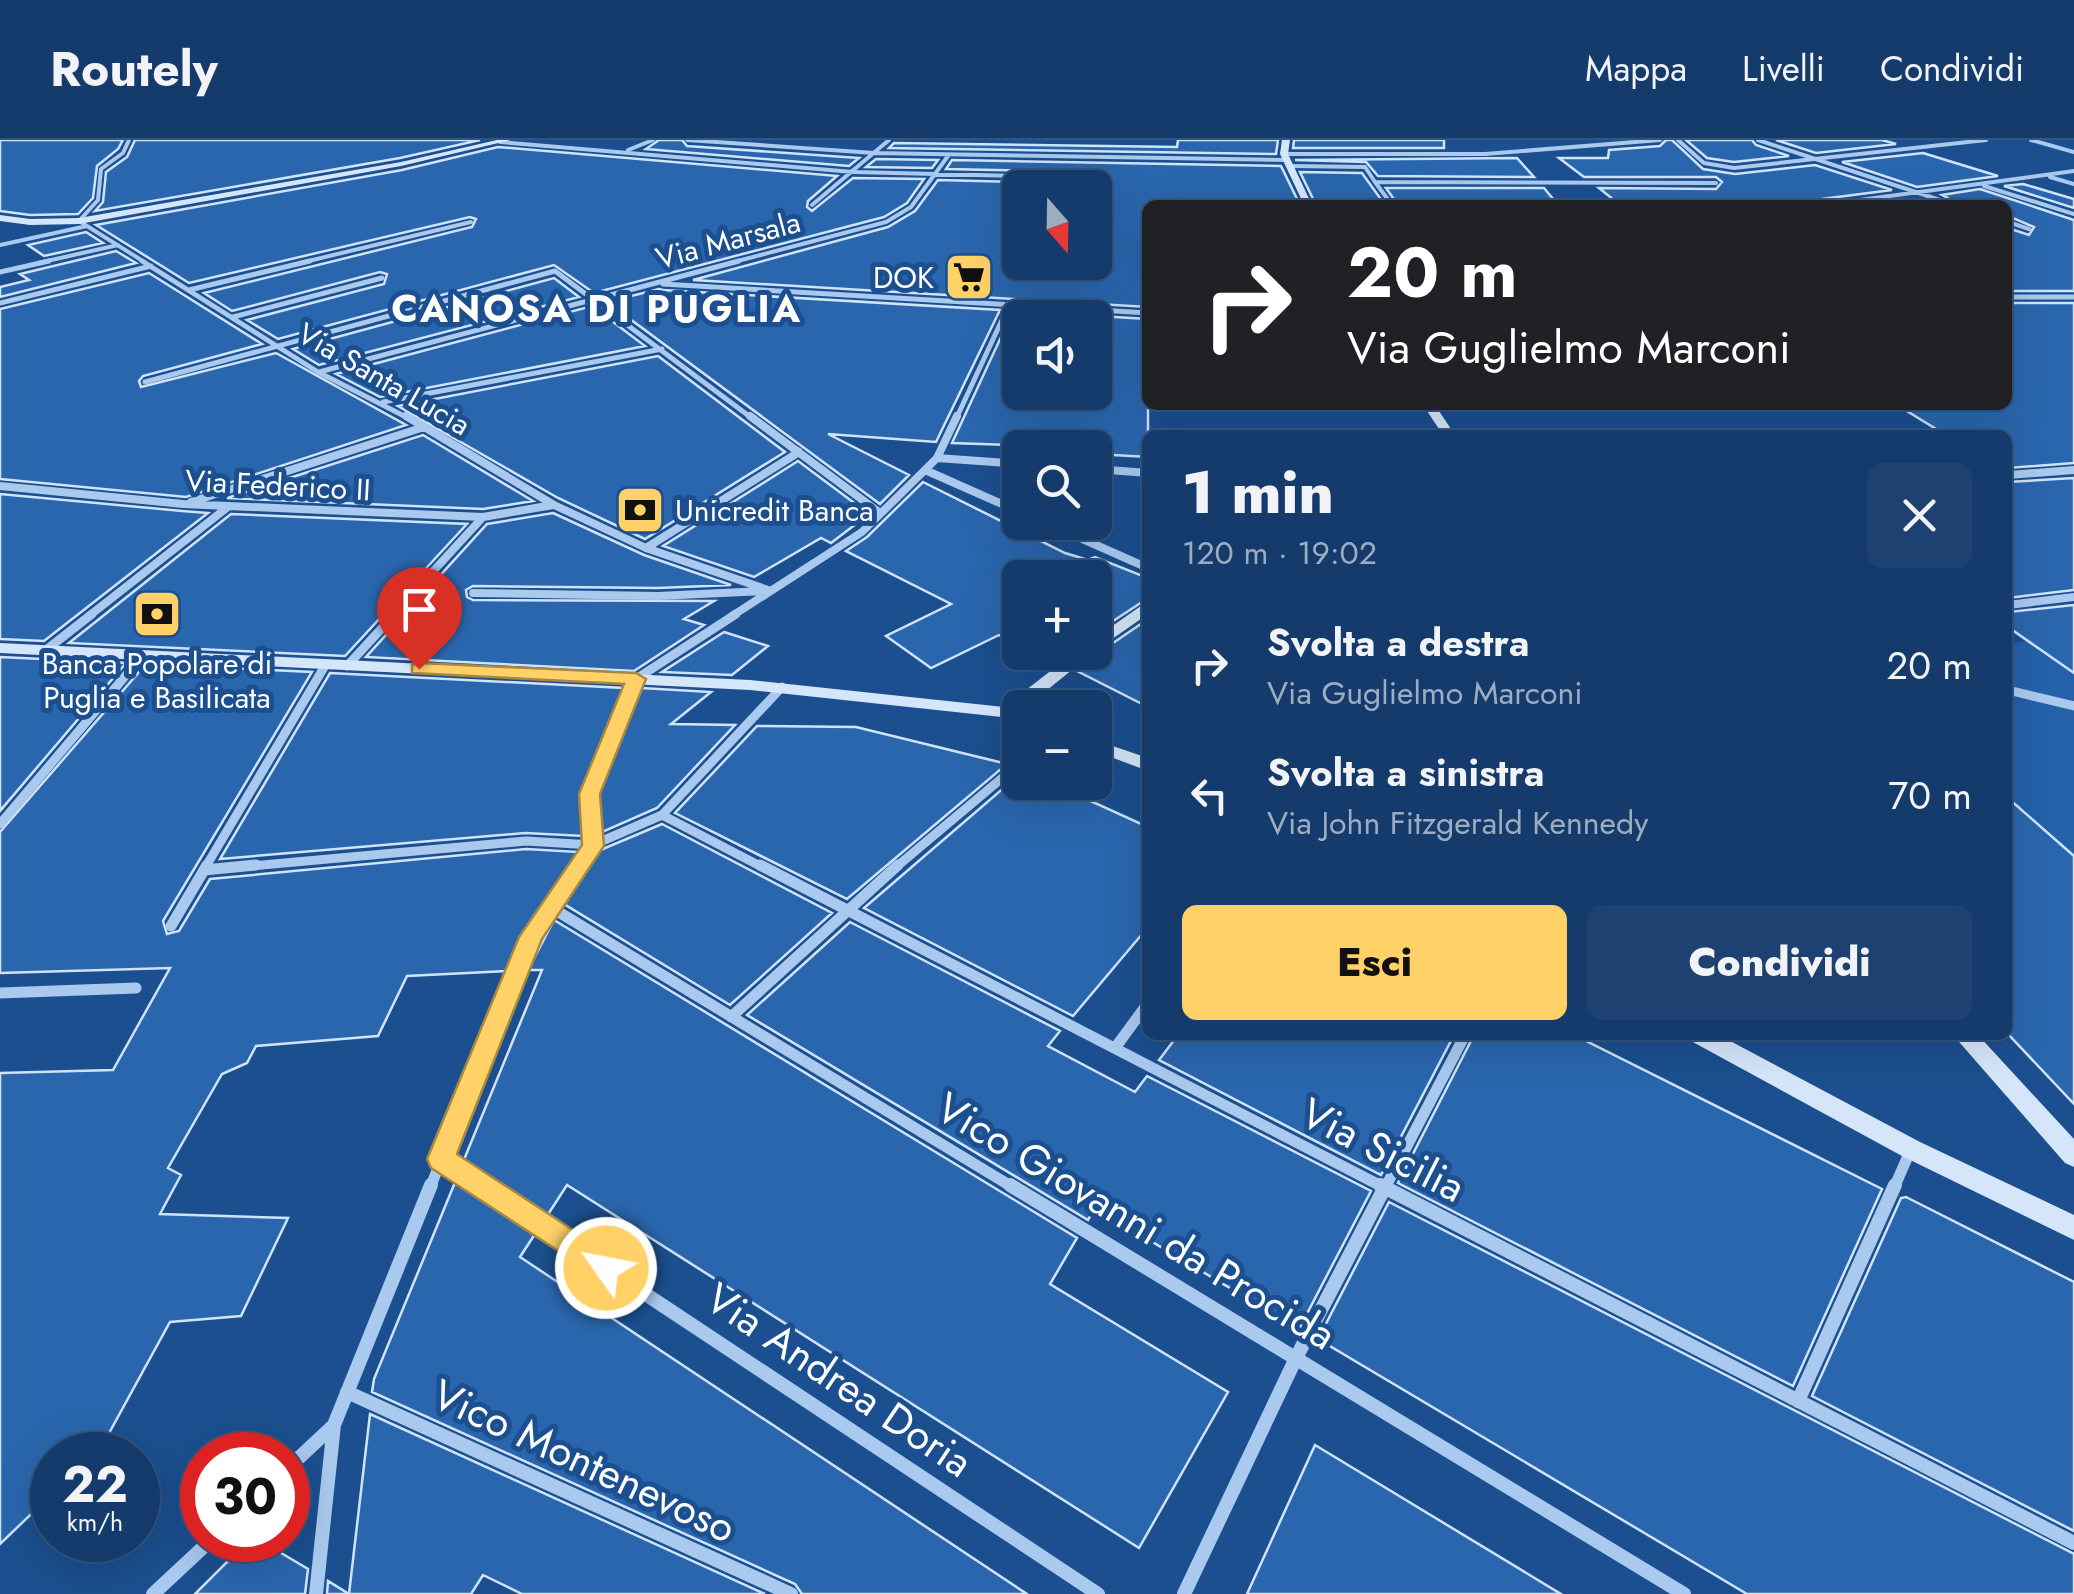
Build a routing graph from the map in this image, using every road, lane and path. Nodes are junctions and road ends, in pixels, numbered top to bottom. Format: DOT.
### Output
graph roads {
  1 [pos="130,140"];
  2 [pos="654,140"];
  3 [pos="687,140"];
  4 [pos="889,140"];
  5 [pos="1286,140"];
  6 [pos="1660,140"];
  7 [pos="1678,140"];
  8 [pos="1758,140"];
  9 [pos="1986,140"];
  10 [pos="2031,140"];
  11 [pos="503,141"];
  12 [pos="622,152"];
  13 [pos="2074,152"];
  14 [pos="874,153"];
  15 [pos="948,156"];
  16 [pos="1816,159"];
  17 [pos="1287,160"];
  18 [pos="2074,171"];
  19 [pos="853,172"];
  20 [pos="934,175"];
  21 [pos="2044,175"];
  22 [pos="1002,176"];
  23 [pos="1375,182"];
  24 [pos="1716,183"];
  25 [pos="1979,184"];
  26 [pos="2074,184"];
  27 [pos="1918,193"];
  28 [pos="1306,200"];
  29 [pos="1388,200"];
  30 [pos="1862,200"];
  31 [pos="1940,200"];
  32 [pos="812,205"];
  33 [pos="2074,214"];
  34 [pos="0,218"];
  35 [pos="471,222"];
  36 [pos="84,223"];
  37 [pos="2012,223"];
  38 [pos="2029,229"];
  39 [pos="0,245"];
  40 [pos="118,245"];
  41 [pos="151,266"];
  42 [pos="0,272"];
  43 [pos="382,278"];
  44 [pos="652,283"];
  45 [pos="189,290"];
  46 [pos="2012,297"];
  47 [pos="2074,297"];
  48 [pos="595,298"];
  49 [pos="0,302"];
  50 [pos="1002,307"];
  51 [pos="1112,311"];
  52 [pos="1142,312"];
  53 [pos="232,317"];
  54 [pos="1002,320"];
  55 [pos="277,345"];
  56 [pos="662,349"];
  57 [pos="318,372"];
  58 [pos="145,382"];
  59 [pos="382,402"];
  60 [pos="424,427"];
  61 [pos="799,452"];
  62 [pos="937,458"];
  63 [pos="1002,463"];
  64 [pos="925,470"];
  65 [pos="1112,470"];
  66 [pos="2074,470"];
  67 [pos="1142,473"];
  68 [pos="2012,475"];
  69 [pos="0,486"];
  70 [pos="183,504"];
  71 [pos="1002,504"];
  72 [pos="230,505"];
  73 [pos="554,505"];
  74 [pos="880,513"];
  75 [pos="483,517"];
  76 [pos="1085,540"];
  77 [pos="646,548"];
  78 [pos="1142,565"];
  79 [pos="770,591"];
  80 [pos="473,593"];
  81 [pos="2074,597"];
  82 [pos="2012,605"];
  83 [pos="1142,611"];
  84 [pos="1112,633"];
  85 [pos="0,648"];
  86 [pos="46,650"];
  87 [pos="143,655"];
  88 [pos="326,664"];
  89 [pos="347,666"];
  90 [pos="1065,670"];
  91 [pos="636,679"];
  92 [pos="782,687"];
  93 [pos="1041,690"];
  94 [pos="2012,691"];
  95 [pos="2074,706"];
  96 [pos="1002,711"];
  97 [pos="1112,751"];
  98 [pos="1142,763"];
  99 [pos="1002,778"];
  100 [pos="662,815"];
  101 [pos="0,824"];
  102 [pos="593,846"];
  103 [pos="204,870"];
  104 [pos="552,908"];
  105 [pos="843,911"];
  106 [pos="171,926"];
  107 [pos="136,988"];
  108 [pos="0,993"];
  109 [pos="1142,1012"];
  110 [pos="731,1017"];
  111 [pos="1463,1040"];
  112 [pos="1707,1040"];
  113 [pos="1969,1040"];
  114 [pos="1115,1048"];
  115 [pos="1911,1148"];
  116 [pos="2074,1156"];
  117 [pos="441,1159"];
  118 [pos="1388,1189"];
  119 [pos="2074,1228"];
  120 [pos="1296,1358"];
  121 [pos="347,1392"];
  122 [pos="1798,1400"];
  123 [pos="334,1425"];
  124 [pos="310,1447"];
  125 [pos="2074,1543"];
  126 [pos="187,1562"];
  127 [pos="153,1594"];
  128 [pos="316,1594"];
  129 [pos="791,1594"];
  130 [pos="1098,1594"];
  131 [pos="1184,1594"];
  132 [pos="1684,1594"];
  1 -- 36 [label="street"];
  2 -- 12 [label="street"];
  3 -- 14 [label="street"];
  4 -- 14 [label="street"];
  5 -- 17 [label="street"];
  6 -- 17 [label="street"];
  7 -- 16 [label="street"];
  8 -- 16 [label="street"];
  9 -- 16 [label="street"];
  10 -- 13 [label="street"];
  11 -- 12 [label="street"];
  11 -- 36 [label="street"];
  12 -- 19 [label="street"];
  14 -- 15 [label="street"];
  14 -- 19 [label="street"];
  15 -- 17 [label="street"];
  15 -- 20 [label="street, Via Marsala"];
  16 -- 27 [label="street"];
  17 -- 23 [label="street"];
  17 -- 28 [label="street"];
  18 -- 21 [label="street"];
  19 -- 20 [label="street"];
  19 -- 32 [label="street"];
  20 -- 22 [label="street"];
  20 -- 44 [label="street, Via Marsala"];
  21 -- 25 [label="street"];
  21 -- 26 [label="street"];
  23 -- 24 [label="street"];
  23 -- 29 [label="street"];
  25 -- 27 [label="street"];
  25 -- 33 [label="street"];
  27 -- 30 [label="street"];
  27 -- 31 [label="street"];
  34 -- 36 [label="street"];
  35 -- 45 [label="street"];
  36 -- 39 [label="street"];
  36 -- 40 [label="street, Via Santa Lucia"];
  37 -- 38 [label="street"];
  40 -- 41 [label="street, Via Santa Lucia"];
  40 -- 42 [label="street"];
  41 -- 45 [label="street, Via Santa Lucia"];
  41 -- 49 [label="street"];
  43 -- 53 [label="street"];
  44 -- 48 [label="street, Via Marsala"];
  44 -- 50 [label="street"];
  45 -- 53 [label="street, Via Santa Lucia"];
  46 -- 47 [label="street"];
  48 -- 55 [label="street"];
  48 -- 56 [label="street"];
  48 -- 57 [label="street, Via Marsala"];
  51 -- 52 [label="street"];
  53 -- 55 [label="street, Via Santa Lucia"];
  54 -- 62 [label="street"];
  55 -- 57 [label="street, Via Santa Lucia"];
  55 -- 58 [label="street"];
  56 -- 59 [label="street"];
  56 -- 61 [label="street"];
  57 -- 59 [label="street, Via Santa Lucia"];
  59 -- 60 [label="street, Via Santa Lucia"];
  60 -- 70 [label="street"];
  60 -- 73 [label="street, Via Santa Lucia"];
  61 -- 74 [label="street"];
  61 -- 77 [label="street"];
  62 -- 63 [label="street"];
  62 -- 64 [label="street"];
  64 -- 71 [label="street"];
  64 -- 74 [label="street"];
  65 -- 67 [label="street"];
  66 -- 68 [label="street"];
  69 -- 70 [label="street, Via Federico II"];
  70 -- 72 [label="street, Via Federico II"];
  72 -- 75 [label="street, Via Federico II"];
  72 -- 86 [label="street"];
  73 -- 75 [label="street, Via Federico II"];
  73 -- 77 [label="street, Via Santa Lucia"];
  74 -- 79 [label="street"];
  75 -- 89 [label="street"];
  76 -- 78 [label="street"];
  77 -- 79 [label="street, Via Santa Lucia"];
  79 -- 80 [label="street"];
  79 -- 91 [label="street"];
  81 -- 82 [label="street"];
  83 -- 84 [label="street"];
  85 -- 86 [label="street"];
  86 -- 87 [label="street"];
  87 -- 88 [label="street"];
  87 -- 101 [label="street"];
  88 -- 89 [label="street"];
  88 -- 103 [label="street"];
  89 -- 91 [label="street"];
  90 -- 93 [label="street"];
  91 -- 92 [label="street"];
  91 -- 102 [label="street"];
  92 -- 96 [label="street"];
  92 -- 100 [label="street"];
  94 -- 95 [label="street"];
  97 -- 98 [label="street"];
  99 -- 105 [label="street"];
  100 -- 102 [label="street"];
  100 -- 105 [label="street, Via Sicilia"];
  102 -- 103 [label="street"];
  102 -- 104 [label="street"];
  103 -- 106 [label="street"];
  104 -- 110 [label="street, Vico Giovanni da Procida"];
  104 -- 117 [label="street"];
  105 -- 110 [label="street"];
  105 -- 114 [label="street, Via Sicilia"];
  107 -- 108 [label="street"];
  109 -- 114 [label="street"];
  110 -- 120 [label="street, Vico Giovanni da Procida"];
  111 -- 118 [label="street"];
  112 -- 115 [label="street"];
  113 -- 116 [label="street"];
  114 -- 118 [label="street, Via Sicilia"];
  115 -- 119 [label="street"];
  115 -- 122 [label="street"];
  117 -- 121 [label="street"];
  117 -- 130 [label="street, Via Andrea Doria"];
  118 -- 120 [label="street"];
  118 -- 122 [label="street, Via Sicilia"];
  120 -- 131 [label="street"];
  120 -- 132 [label="street, Vico Giovanni da Procida"];
  121 -- 123 [label="street"];
  121 -- 129 [label="street, Vico Montenevoso"];
  122 -- 125 [label="street, Via Sicilia"];
  123 -- 124 [label="street"];
  123 -- 128 [label="street"];
  126 -- 127 [label="street"];
}
